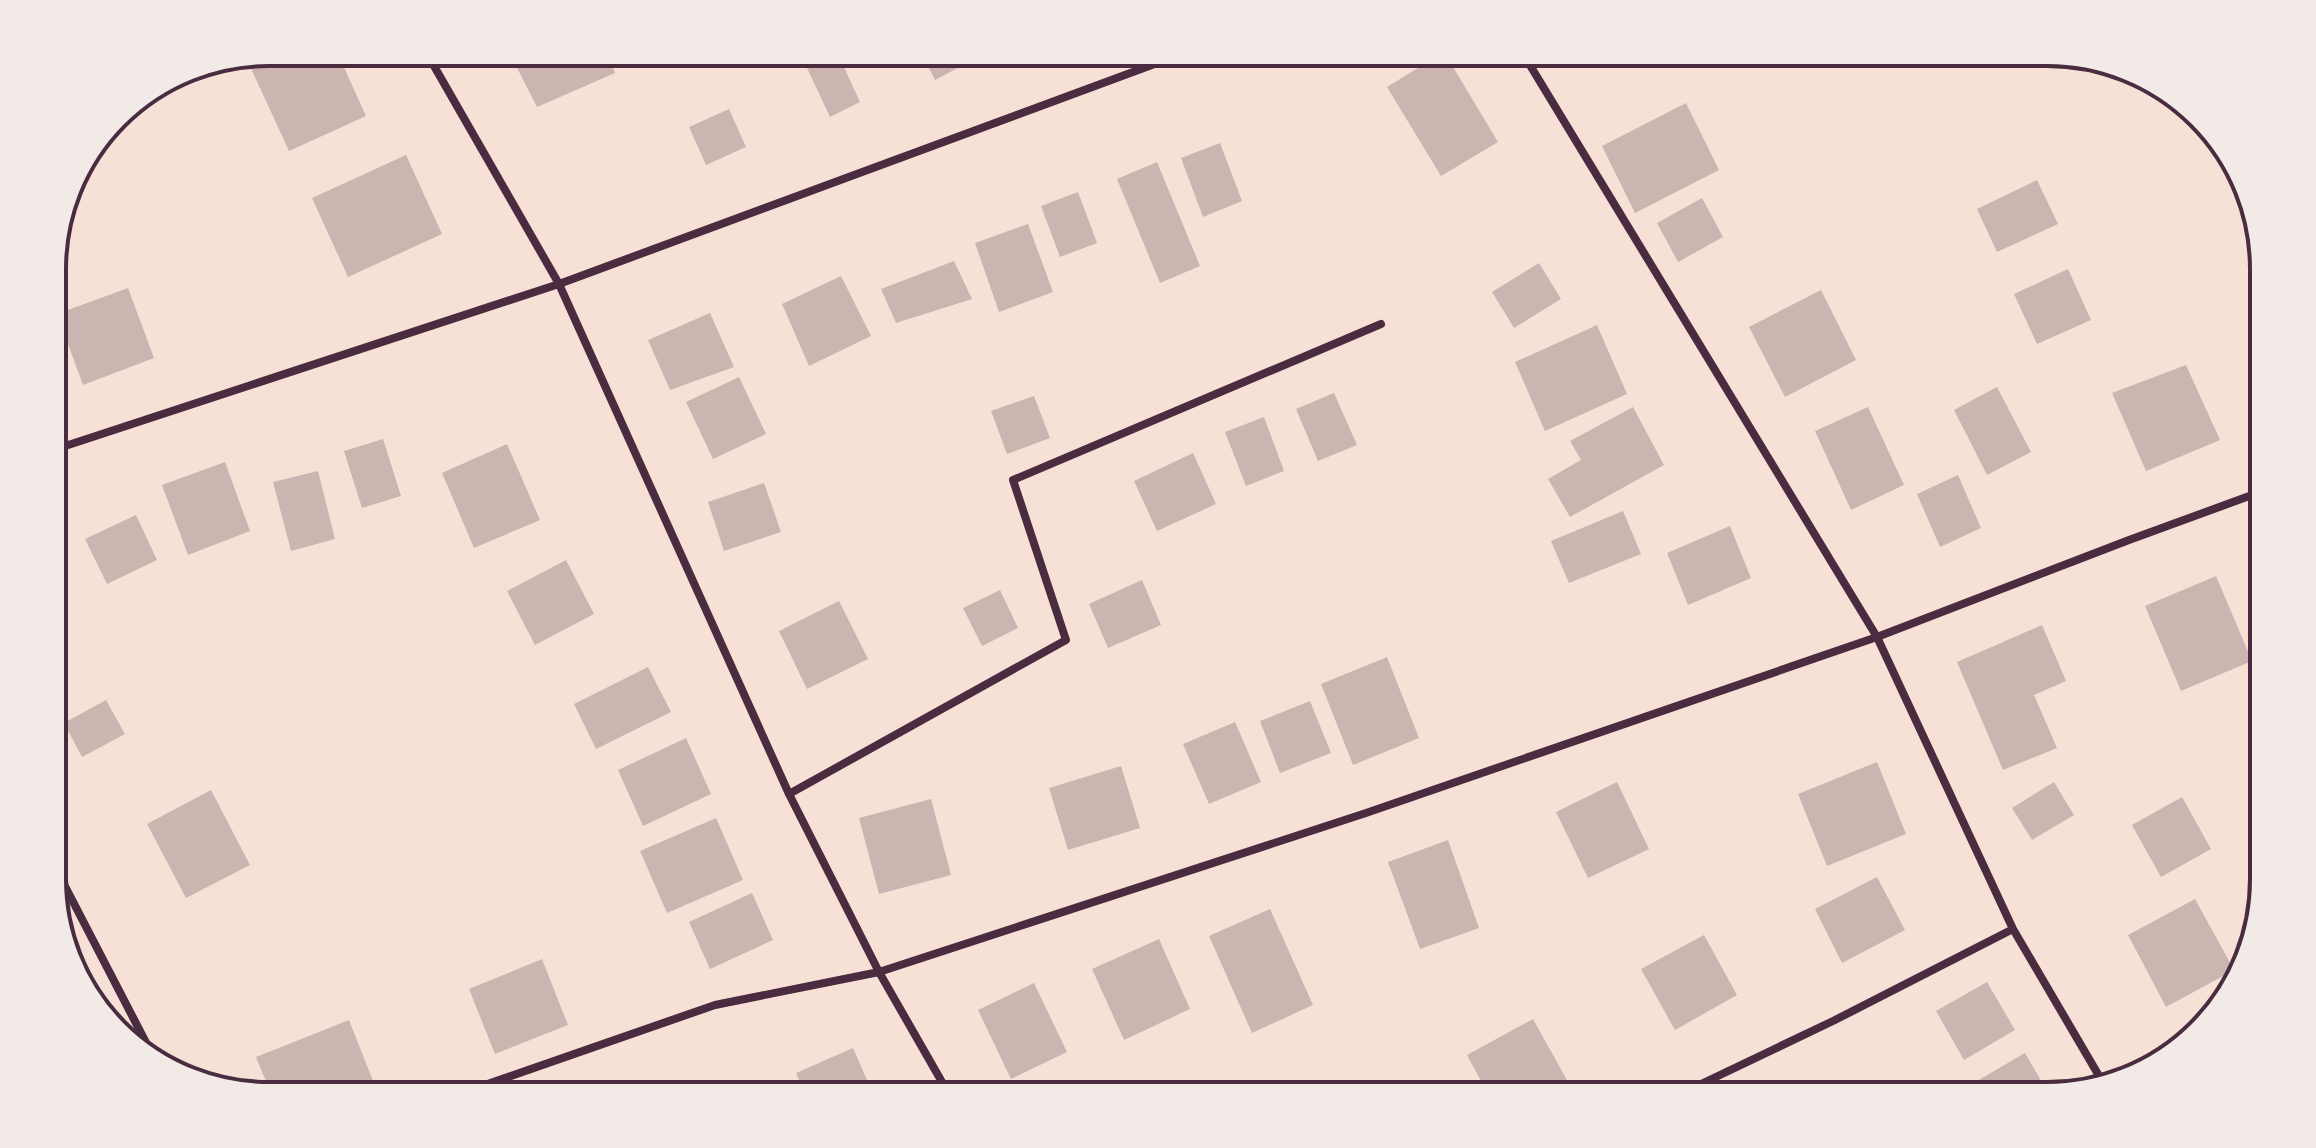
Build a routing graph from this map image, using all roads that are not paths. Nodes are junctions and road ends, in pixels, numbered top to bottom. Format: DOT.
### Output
graph roads {
  1 [pos="434,66"];
  2 [pos="1149,66"];
  3 [pos="1530,66"];
  4 [pos="559,284"];
  5 [pos="1381,324"];
  6 [pos="66,446"];
  7 [pos="2250,496"];
  8 [pos="1877,637"];
  9 [pos="789,794"];
  10 [pos="67,890"];
  11 [pos="2013,929"];
  12 [pos="879,972"];
  13 [pos="144,1039"];
  14 [pos="2098,1075"];
  15 [pos="493,1082"];
  16 [pos="942,1082"];
  17 [pos="1705,1082"];
  1 -- 4 [label="street"];
  2 -- 4 [label="street"];
  3 -- 8 [label="street"];
  4 -- 6 [label="street"];
  4 -- 9 [label="street"];
  5 -- 9 [label="street"];
  7 -- 8 [label="street"];
  8 -- 11 [label="street"];
  8 -- 12 [label="street"];
  9 -- 12 [label="street"];
  10 -- 13 [label="street"];
  11 -- 14 [label="street"];
  11 -- 17 [label="street"];
  12 -- 15 [label="street"];
  12 -- 16 [label="street"];
}
